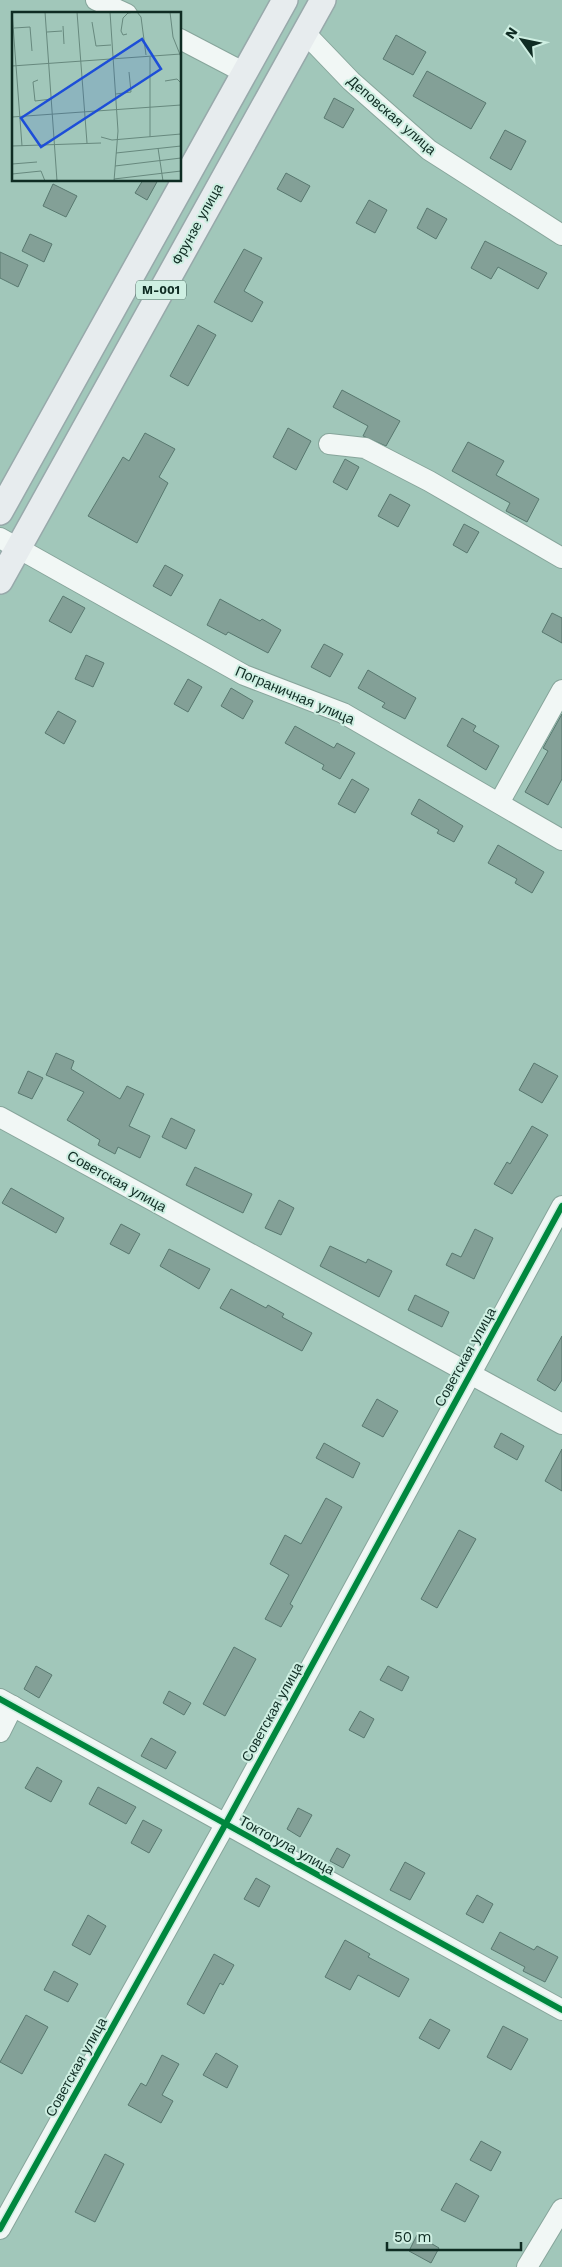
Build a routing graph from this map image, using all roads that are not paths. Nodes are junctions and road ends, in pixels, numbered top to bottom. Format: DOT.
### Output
graph roads {
  1 [pos="96,0"];
  2 [pos="285,0"];
  3 [pos="323,0"];
  4 [pos="123,12"];
  5 [pos="305,33"];
  6 [pos="181,40"];
  7 [pos="245,72"];
  8 [pos="562,235"];
  9 [pos="328,444"];
  10 [pos="0,512"];
  11 [pos="10,542"];
  12 [pos="562,558"];
  13 [pos="0,581"];
  14 [pos="562,690"];
  15 [pos="499,803"];
  16 [pos="562,840"];
  17 [pos="0,1117"];
  18 [pos="562,1206"];
  19 [pos="470,1374"];
  20 [pos="562,1424"];
  21 [pos="7,1703"];
  22 [pos="0,1732"];
  23 [pos="224,1825"];
  24 [pos="562,2010"];
  25 [pos="562,2209"];
  26 [pos="0,2229"];
  27 [pos="527,2267"];
  1 -- 4 [label="street"];
  2 -- 7 [label="main road, M-001"];
  3 -- 5 [label="main road, Фрунзе улица / M-001"];
  5 -- 8 [label="street, Деповская улица"];
  5 -- 11 [label="main road, Фрунзе улица / M-001"];
  6 -- 7 [label="street"];
  7 -- 10 [label="main road, M-001"];
  9 -- 12 [label="street"];
  11 -- 13 [label="main road, Фрунзе улица / M-001"];
  11 -- 15 [label="street, Пограничная улица"];
  14 -- 15 [label="street"];
  15 -- 16 [label="street, Пограничная улица"];
  17 -- 19 [label="street, Советская улица"];
  18 -- 19 [label="street, Советская улица"];
  19 -- 20 [label="street, Советская улица"];
  19 -- 23 [label="street, Советская улица"];
  21 -- 22 [label="street"];
  21 -- 23 [label="street, Токтогула улица"];
  23 -- 24 [label="street, Токтогула улица"];
  23 -- 26 [label="street, Советская улица"];
  25 -- 27 [label="street"];
}
